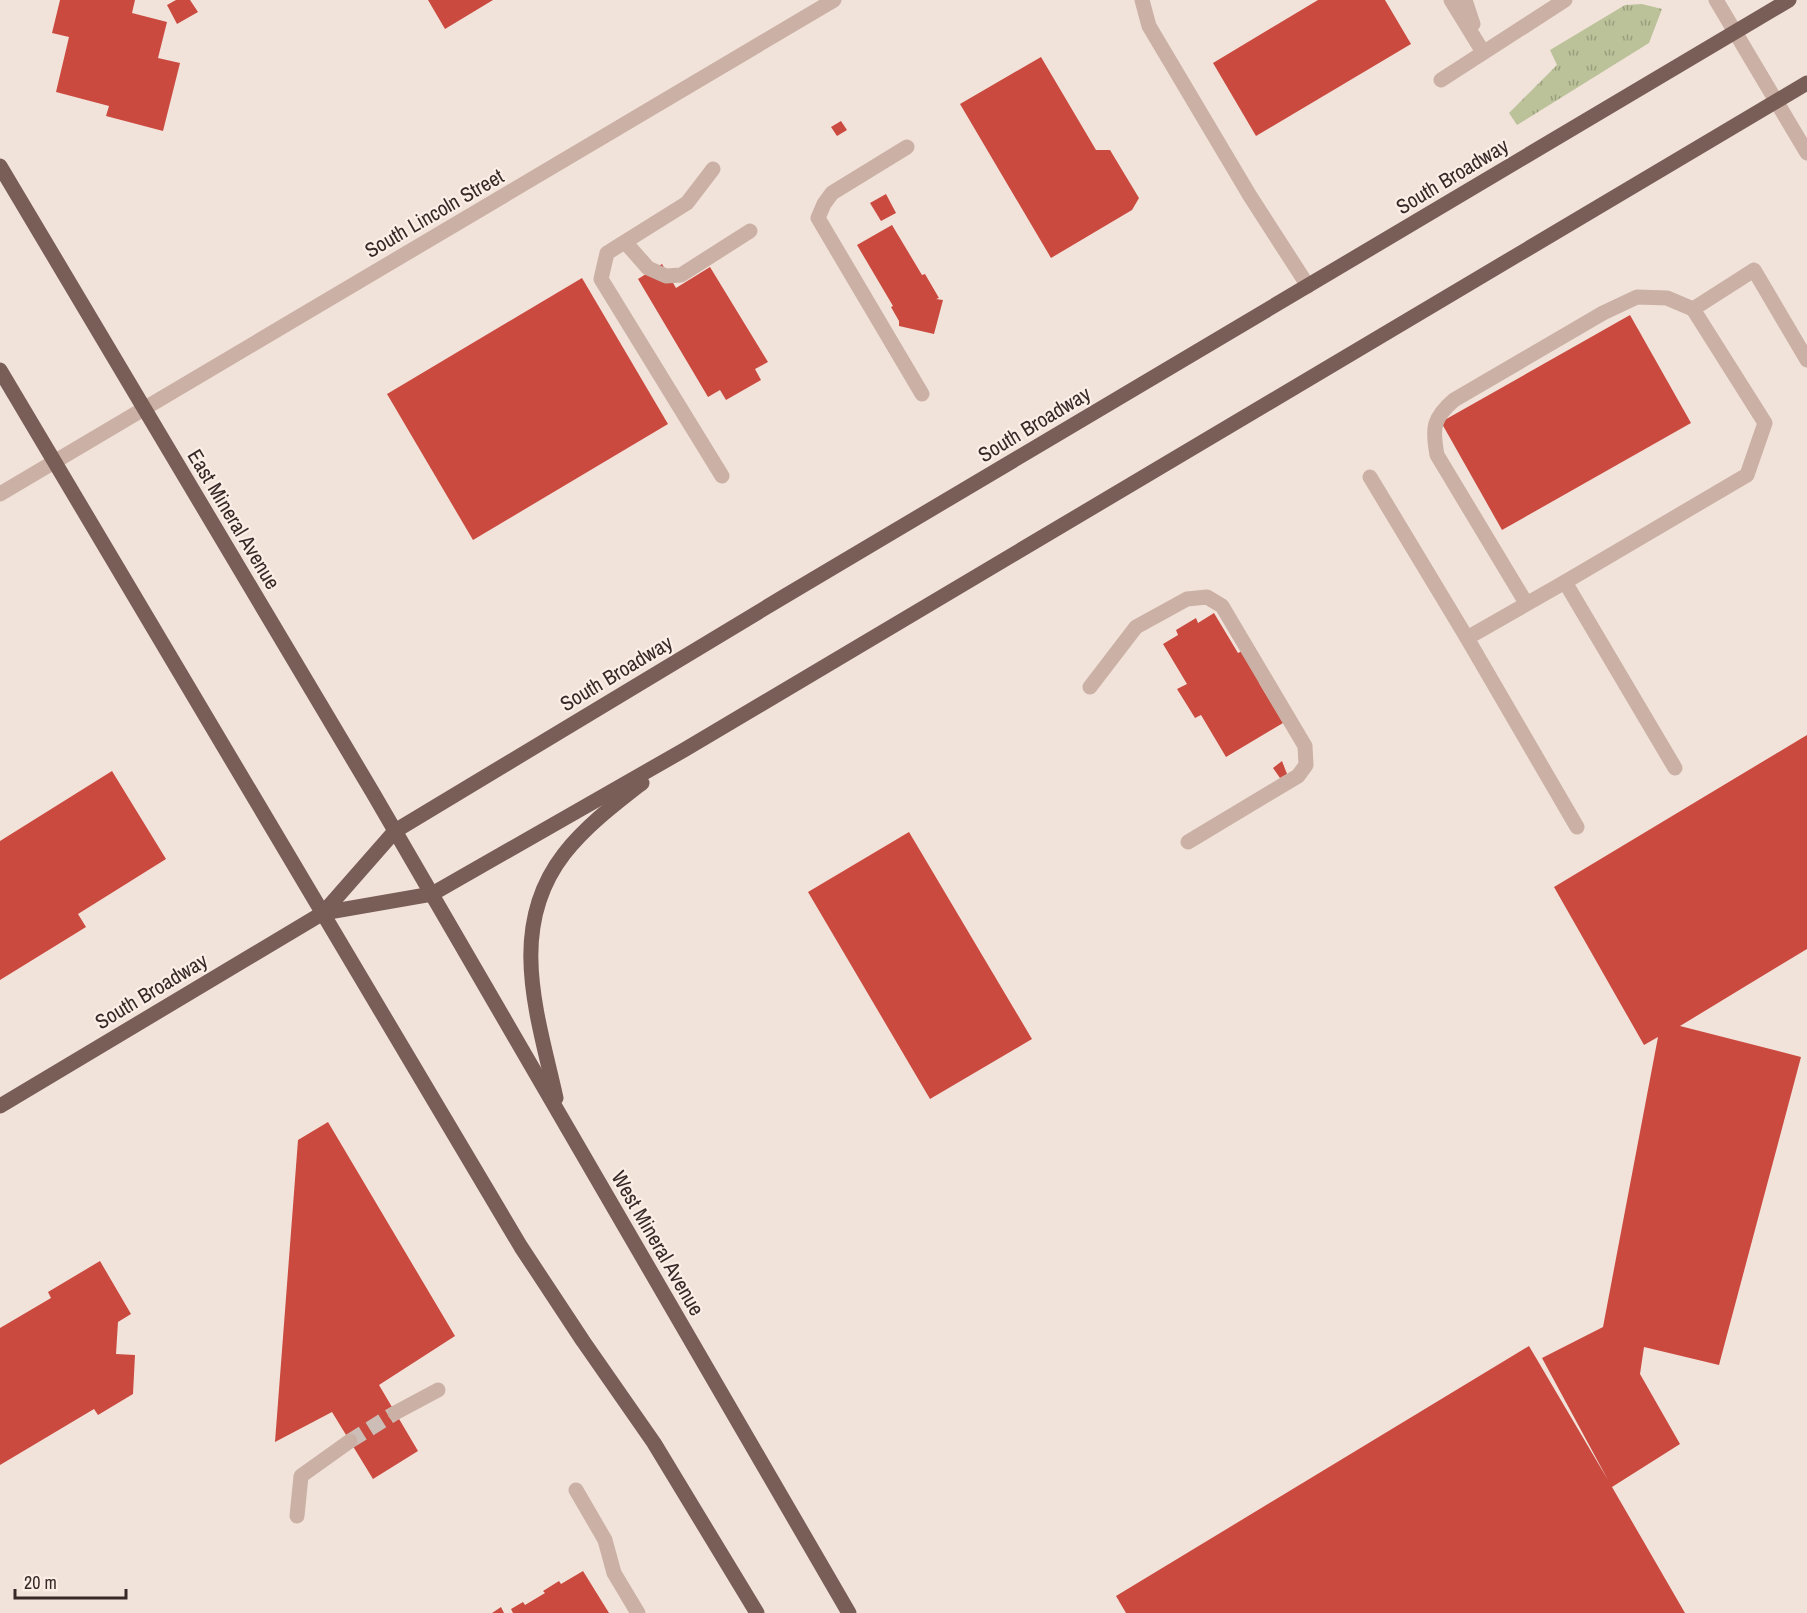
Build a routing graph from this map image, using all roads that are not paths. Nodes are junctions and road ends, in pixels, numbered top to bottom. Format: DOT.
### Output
graph roads {
  1 [pos="834,0"];
  2 [pos="1142,0"];
  3 [pos="1451,0"];
  4 [pos="1465,0"];
  5 [pos="1565,0"];
  6 [pos="1716,0"];
  7 [pos="1789,0"];
  8 [pos="1735,33"];
  9 [pos="1483,52"];
  10 [pos="1441,80"];
  11 [pos="1807,83"];
  12 [pos="1777,102"];
  13 [pos="907,147"];
  14 [pos="1807,153"];
  15 [pos="0,166"];
  16 [pos="713,169"];
  17 [pos="750,231"];
  18 [pos="625,242"];
  19 [pos="1308,286"];
  20 [pos="1693,309"];
  21 [pos="1807,360"];
  22 [pos="0,370"];
  23 [pos="922,394"];
  24 [pos="144,408"];
  25 [pos="55,462"];
  26 [pos="722,476"];
  27 [pos="1370,477"];
  28 [pos="0,494"];
  29 [pos="1565,582"];
  30 [pos="1526,603"];
  31 [pos="1467,638"];
  32 [pos="1090,687"];
  33 [pos="684,750"];
  34 [pos="1675,768"];
  35 [pos="1577,827"];
  36 [pos="395,831"];
  37 [pos="1188,842"];
  38 [pos="432,894"];
  39 [pos="323,913"];
  40 [pos="0,1106"];
  41 [pos="559,1113"];
  42 [pos="438,1390"];
  43 [pos="395,1413"];
  44 [pos="350,1441"];
  45 [pos="576,1490"];
  46 [pos="297,1516"];
  47 [pos="638,1613"];
  48 [pos="757,1613"];
  49 [pos="849,1613"];
  1 -- 24 [label="street, South Lincoln Street"];
  2 -- 19 [label="street"];
  3 -- 9 [label="street"];
  4 -- 9 [label="street"];
  5 -- 9 [label="street"];
  6 -- 8 [label="street"];
  7 -- 8 [label="main road, South Broadway"];
  8 -- 12 [label="street"];
  8 -- 19 [label="main road, South Broadway"];
  9 -- 10 [label="street"];
  11 -- 12 [label="main road, South Broadway"];
  12 -- 14 [label="street"];
  12 -- 33 [label="main road, South Broadway"];
  13 -- 23 [label="street"];
  15 -- 24 [label="main road, East Mineral Avenue"];
  16 -- 18 [label="street"];
  17 -- 18 [label="street"];
  18 -- 26 [label="street"];
  19 -- 36 [label="main road, South Broadway"];
  20 -- 21 [label="street"];
  20 -- 29 [label="street"];
  20 -- 30 [label="street"];
  22 -- 25 [label="main road"];
  24 -- 25 [label="street, South Lincoln Street"];
  24 -- 36 [label="main road, East Mineral Avenue"];
  25 -- 28 [label="street, South Lincoln Street"];
  25 -- 39 [label="main road"];
  27 -- 31 [label="street"];
  29 -- 30 [label="street"];
  29 -- 34 [label="street"];
  30 -- 31 [label="street"];
  31 -- 35 [label="street"];
  32 -- 37 [label="street"];
  33 -- 38 [label="main road, South Broadway"];
  33 -- 41 [label="main road"];
  36 -- 38 [label="main road, East Mineral Avenue"];
  36 -- 39 [label="main road, South Broadway"];
  38 -- 39 [label="main road, South Broadway"];
  38 -- 41 [label="main road, West Mineral Avenue"];
  39 -- 40 [label="main road, South Broadway"];
  39 -- 48 [label="main road"];
  41 -- 49 [label="main road, West Mineral Avenue"];
  42 -- 43 [label="street"];
  44 -- 46 [label="street"];
  45 -- 47 [label="street"];
}
